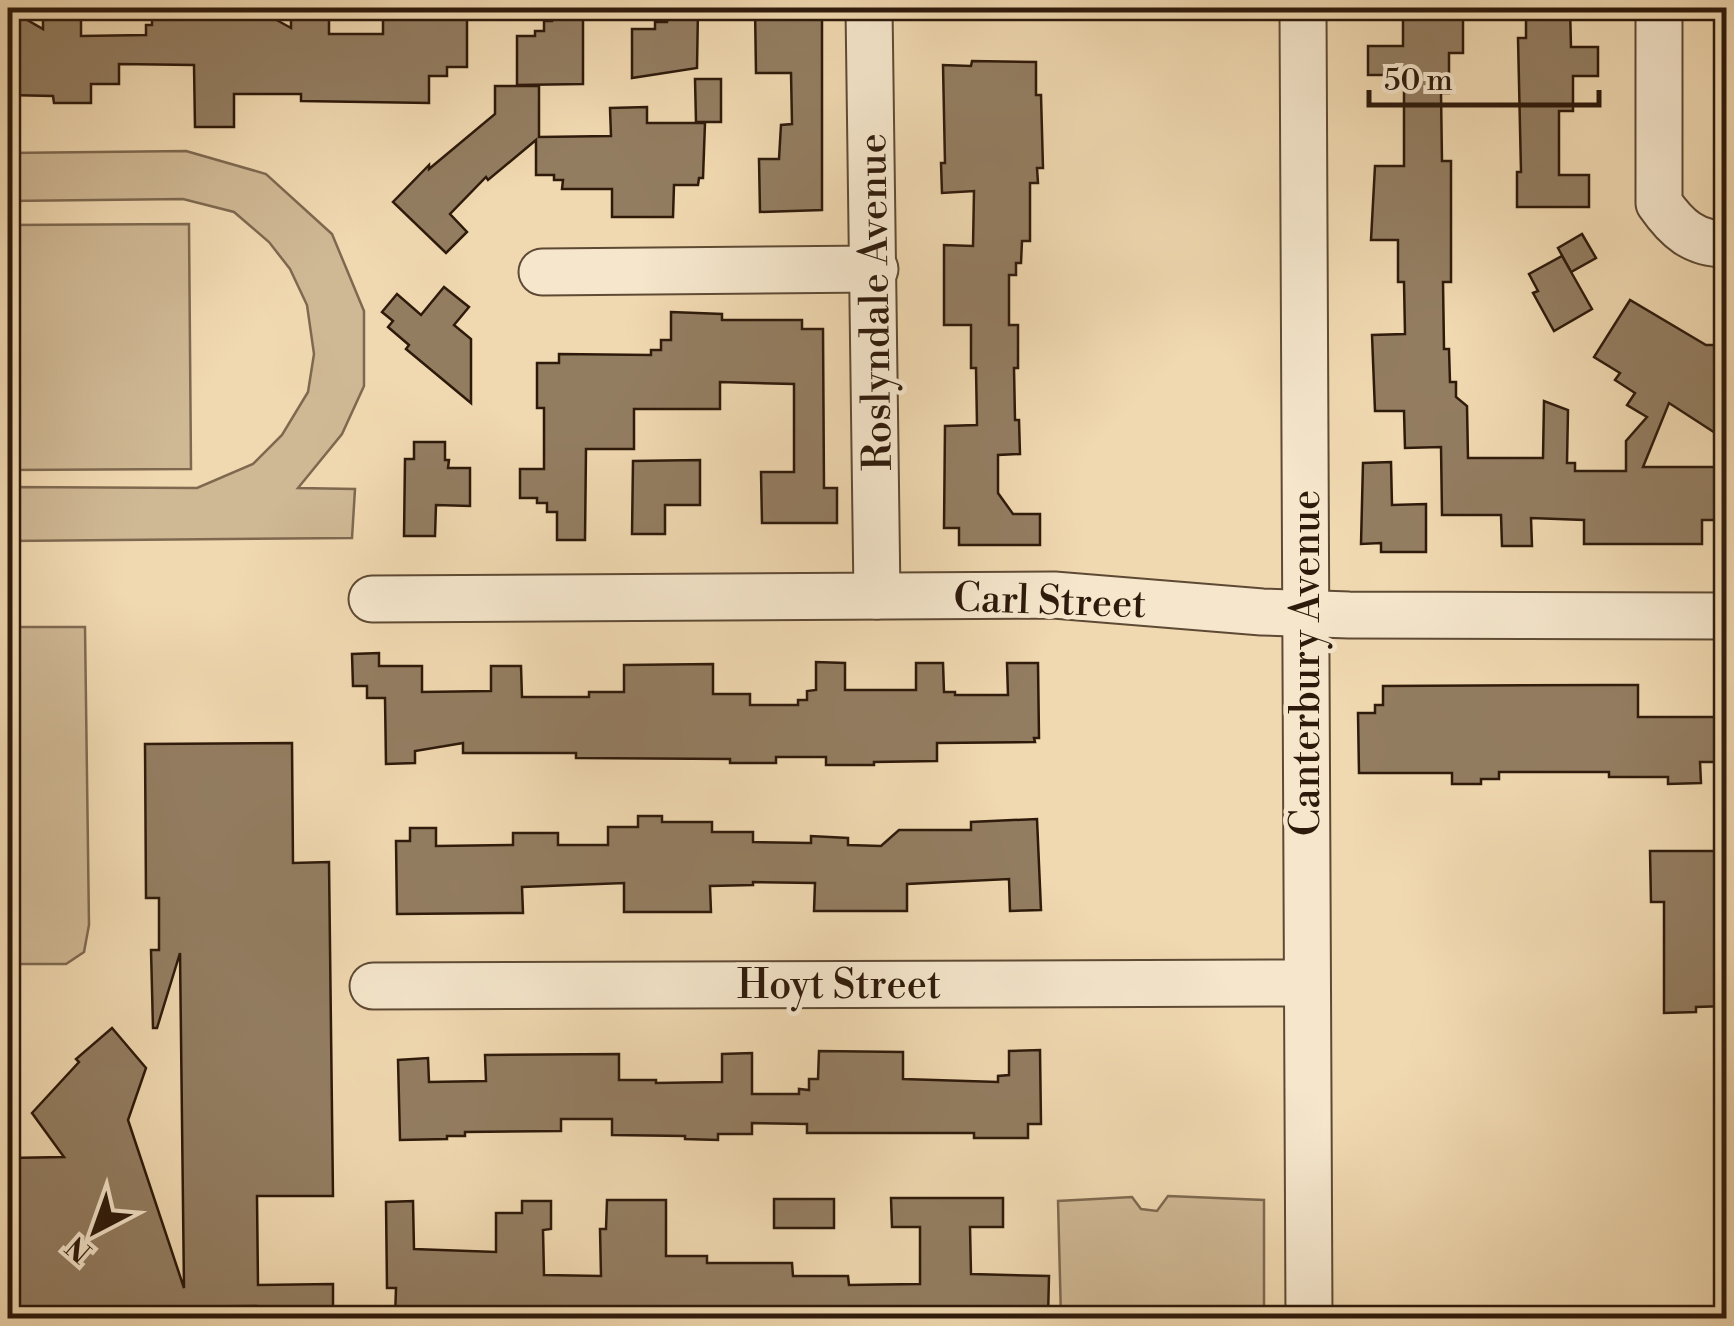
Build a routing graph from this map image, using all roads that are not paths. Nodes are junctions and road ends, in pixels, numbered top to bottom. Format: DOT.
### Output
graph roads {
  1 [pos="870,8"];
  2 [pos="1303,8"];
  3 [pos="1659,8"];
  4 [pos="1726,244"];
  5 [pos="875,268"];
  6 [pos="542,272"];
  7 [pos="878,596"];
  8 [pos="372,599"];
  9 [pos="1304,614"];
  10 [pos="1726,616"];
  11 [pos="1305,983"];
  12 [pos="373,986"];
  13 [pos="1309,1318"];
  1 -- 5 [label="street, Roslyndale Avenue"];
  2 -- 9 [label="street, Canterbury Avenue"];
  3 -- 4 [label="street"];
  5 -- 6 [label="street"];
  5 -- 7 [label="street, Roslyndale Avenue"];
  7 -- 8 [label="street, Carl Street"];
  7 -- 9 [label="street, Carl Street"];
  9 -- 10 [label="street, Carl Street"];
  9 -- 11 [label="street, Canterbury Avenue"];
  11 -- 12 [label="street, Hoyt Street"];
  11 -- 13 [label="street, Canterbury Avenue"];
}
